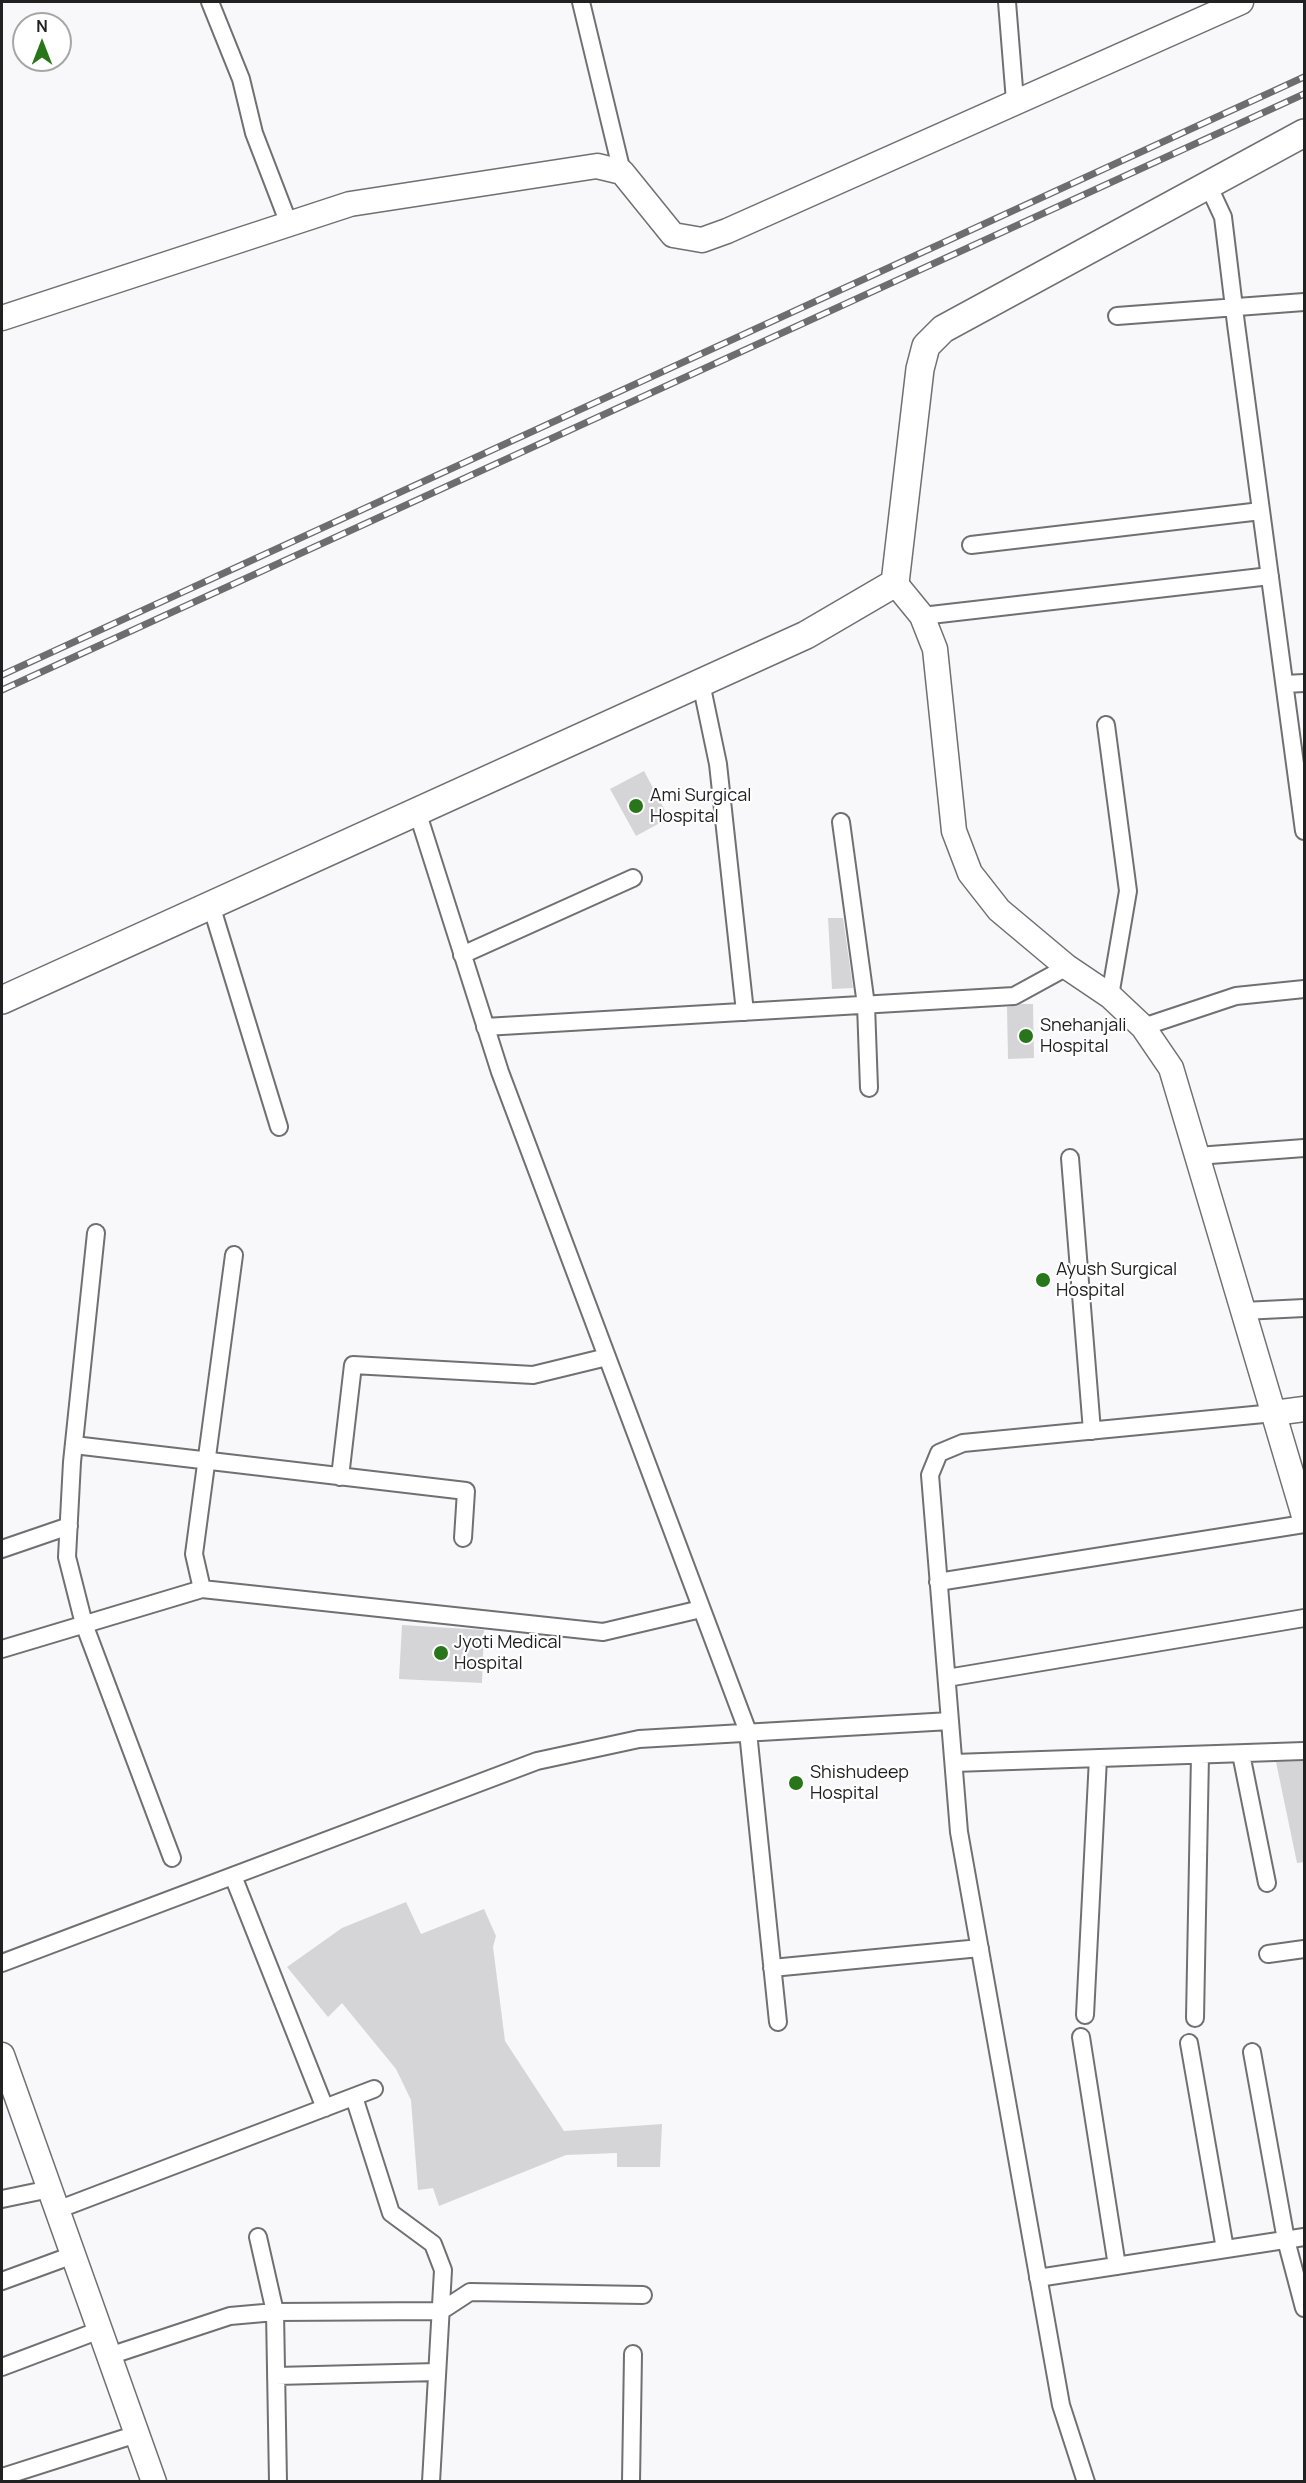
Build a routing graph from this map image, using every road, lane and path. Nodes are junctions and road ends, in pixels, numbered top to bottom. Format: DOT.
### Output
graph roads {
  1 [pos="210,2"];
  2 [pos="581,2"];
  3 [pos="1007,2"];
  4 [pos="1241,2"];
  5 [pos="1015,101"];
  6 [pos="1301,136"];
  7 [pos="622,172"];
  8 [pos="1209,187"];
  9 [pos="289,224"];
  10 [pos="1305,302"];
  11 [pos="1234,307"];
  12 [pos="1117,316"];
  13 [pos="2,318"];
  14 [pos="1261,511"];
  15 [pos="971,545"];
  16 [pos="1270,576"];
  17 [pos="895,583"];
  18 [pos="922,616"];
  19 [pos="701,683"];
  20 [pos="1305,683"];
  21 [pos="1285,684"];
  22 [pos="1106,724"];
  23 [pos="417,812"];
  24 [pos="841,822"];
  25 [pos="1305,831"];
  26 [pos="633,878"];
  27 [pos="211,905"];
  28 [pos="462,955"];
  29 [pos="1067,967"];
  30 [pos="1305,988"];
  31 [pos="1110,996"];
  32 [pos="2,1000"];
  33 [pos="866,1005"];
  34 [pos="745,1012"];
  35 [pos="485,1027"];
  36 [pos="1143,1027"];
  37 [pos="868,1088"];
  38 [pos="279,1126"];
  39 [pos="1305,1148"];
  40 [pos="1197,1156"];
  41 [pos="1070,1158"];
  42 [pos="96,1233"];
  43 [pos="234,1255"];
  44 [pos="1305,1308"];
  45 [pos="1243,1311"];
  46 [pos="607,1357"];
  47 [pos="1305,1409"];
  48 [pos="1274,1413"];
  49 [pos="1092,1431"];
  50 [pos="74,1445"];
  51 [pos="206,1461"];
  52 [pos="1298,1471"];
  53 [pos="340,1477"];
  54 [pos="1305,1516"];
  55 [pos="1305,1524"];
  56 [pos="69,1526"];
  57 [pos="463,1538"];
  58 [pos="2,1549"];
  59 [pos="938,1582"];
  60 [pos="202,1588"];
  61 [pos="701,1609"];
  62 [pos="1305,1618"];
  63 [pos="84,1624"];
  64 [pos="2,1649"];
  65 [pos="947,1678"];
  66 [pos="950,1721"];
  67 [pos="747,1732"];
  68 [pos="1305,1751"];
  69 [pos="1241,1754"];
  70 [pos="1200,1755"];
  71 [pos="1098,1758"];
  72 [pos="954,1763"];
  73 [pos="172,1858"];
  74 [pos="233,1876"];
  75 [pos="1267,1883"];
  76 [pos="980,1948"];
  77 [pos="1305,1949"];
  78 [pos="1268,1954"];
  79 [pos="2,1963"];
  80 [pos="772,1968"];
  81 [pos="1085,2015"];
  82 [pos="1195,2018"];
  83 [pos="778,2022"];
  84 [pos="1081,2037"];
  85 [pos="1189,2043"];
  86 [pos="1252,2052"];
  87 [pos="2,2055"];
  88 [pos="374,2089"];
  89 [pos="354,2097"];
  90 [pos="325,2108"];
  91 [pos="2,2199"];
  92 [pos="53,2200"];
  93 [pos="258,2237"];
  94 [pos="1305,2237"];
  95 [pos="1286,2240"];
  96 [pos="1225,2249"];
  97 [pos="73,2255"];
  98 [pos="1117,2266"];
  99 [pos="1038,2278"];
  100 [pos="2,2281"];
  101 [pos="643,2295"];
  102 [pos="1305,2308"];
  103 [pos="441,2311"];
  104 [pos="275,2312"];
  105 [pos="100,2330"];
  106 [pos="633,2354"];
  107 [pos="109,2356"];
  108 [pos="2,2367"];
  109 [pos="437,2372"];
  110 [pos="276,2376"];
  111 [pos="137,2434"];
  112 [pos="2,2477"];
  113 [pos="154,2481"];
  114 [pos="278,2481"];
  115 [pos="431,2481"];
  116 [pos="631,2481"];
  117 [pos="1086,2481"];
  1 -- 9 [label="street"];
  2 -- 7 [label="street"];
  3 -- 5 [label="street"];
  4 -- 5 [label="street"];
  5 -- 7 [label="street"];
  6 -- 8 [label="main road"];
  7 -- 9 [label="street"];
  8 -- 11 [label="street"];
  8 -- 17 [label="main road"];
  9 -- 13 [label="street"];
  10 -- 11 [label="street"];
  11 -- 12 [label="street"];
  11 -- 14 [label="street"];
  14 -- 15 [label="street"];
  14 -- 16 [label="street"];
  16 -- 18 [label="street"];
  16 -- 21 [label="street"];
  17 -- 18 [label="street"];
  17 -- 19 [label="main road"];
  18 -- 29 [label="street"];
  19 -- 23 [label="main road"];
  19 -- 34 [label="street"];
  20 -- 21 [label="street"];
  21 -- 25 [label="street"];
  22 -- 31 [label="street"];
  23 -- 27 [label="main road"];
  23 -- 28 [label="street"];
  24 -- 33 [label="street"];
  26 -- 28 [label="street"];
  27 -- 32 [label="main road"];
  27 -- 38 [label="street"];
  28 -- 35 [label="street"];
  29 -- 31 [label="street"];
  29 -- 33 [label="street"];
  30 -- 36 [label="street"];
  31 -- 36 [label="street"];
  33 -- 34 [label="street"];
  33 -- 37 [label="street"];
  34 -- 35 [label="street"];
  35 -- 46 [label="street"];
  36 -- 40 [label="street"];
  39 -- 40 [label="street"];
  40 -- 45 [label="street"];
  41 -- 49 [label="street"];
  42 -- 50 [label="street"];
  43 -- 51 [label="street"];
  44 -- 45 [label="street"];
  45 -- 48 [label="street"];
  46 -- 53 [label="street"];
  46 -- 61 [label="street"];
  47 -- 48 [label="street"];
  48 -- 49 [label="street"];
  48 -- 52 [label="street"];
  49 -- 59 [label="street"];
  50 -- 51 [label="street"];
  50 -- 56 [label="street"];
  51 -- 53 [label="street"];
  51 -- 60 [label="street"];
  52 -- 54 [label="street"];
  53 -- 57 [label="street"];
  55 -- 59 [label="street"];
  56 -- 58 [label="street"];
  56 -- 63 [label="street"];
  59 -- 65 [label="street"];
  60 -- 61 [label="street"];
  60 -- 63 [label="street"];
  61 -- 67 [label="street"];
  62 -- 65 [label="street"];
  63 -- 64 [label="street"];
  63 -- 73 [label="street"];
  65 -- 66 [label="street"];
  66 -- 67 [label="street"];
  66 -- 72 [label="street"];
  67 -- 74 [label="street"];
  67 -- 80 [label="street"];
  68 -- 69 [label="street"];
  69 -- 70 [label="street"];
  69 -- 75 [label="street"];
  70 -- 71 [label="street"];
  70 -- 82 [label="street"];
  71 -- 72 [label="street"];
  71 -- 81 [label="street"];
  72 -- 76 [label="street"];
  74 -- 79 [label="street"];
  74 -- 90 [label="street"];
  76 -- 80 [label="street"];
  76 -- 99 [label="street"];
  77 -- 78 [label="street"];
  80 -- 83 [label="street"];
  84 -- 98 [label="street"];
  85 -- 96 [label="street"];
  86 -- 95 [label="street"];
  87 -- 92 [label="street"];
  88 -- 89 [label="street"];
  89 -- 90 [label="street"];
  89 -- 103 [label="street"];
  90 -- 92 [label="street"];
  91 -- 92 [label="street"];
  92 -- 97 [label="street"];
  93 -- 104 [label="street"];
  94 -- 95 [label="street"];
  95 -- 96 [label="street"];
  95 -- 102 [label="street"];
  96 -- 98 [label="street"];
  97 -- 100 [label="street"];
  97 -- 105 [label="street"];
  98 -- 99 [label="street"];
  99 -- 117 [label="street"];
  101 -- 103 [label="street"];
  103 -- 104 [label="street"];
  103 -- 109 [label="street"];
  104 -- 107 [label="street"];
  104 -- 110 [label="street"];
  105 -- 107 [label="street"];
  105 -- 108 [label="street"];
  106 -- 116 [label="street"];
  107 -- 111 [label="street"];
  109 -- 110 [label="street"];
  109 -- 115 [label="street"];
  110 -- 114 [label="street"];
  111 -- 112 [label="street"];
  111 -- 113 [label="street"];
}
